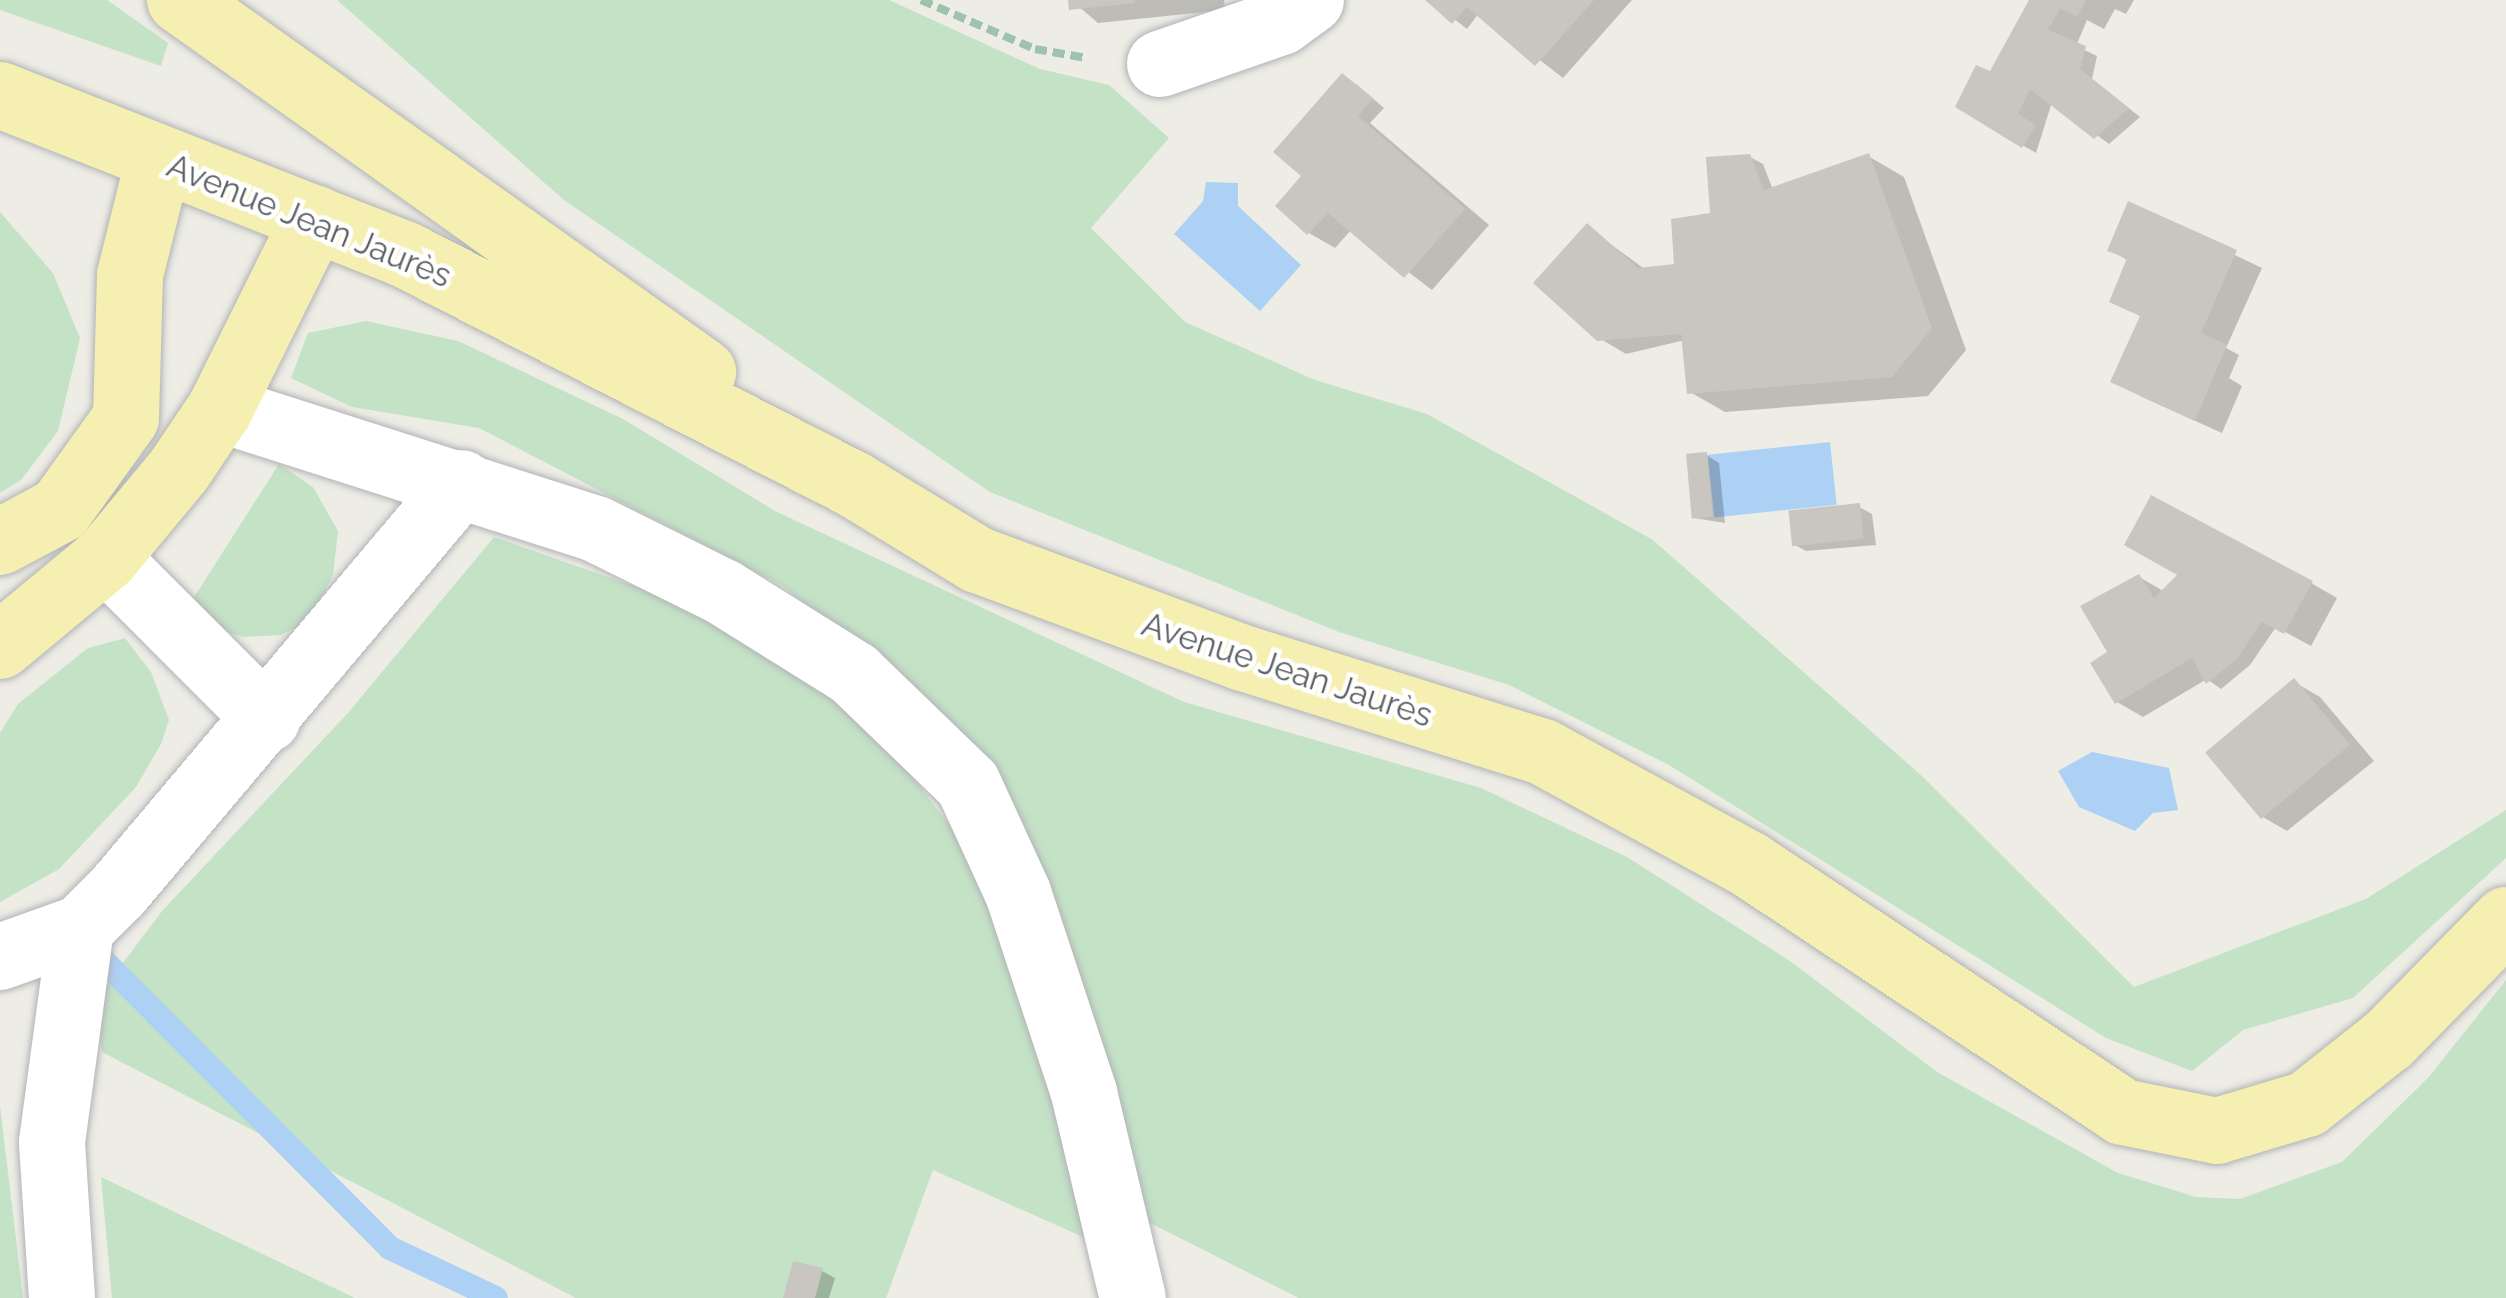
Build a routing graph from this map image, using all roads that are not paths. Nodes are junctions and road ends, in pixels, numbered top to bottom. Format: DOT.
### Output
graph roads {
  1 [pos="180,0"];
  2 [pos="1311,0"];
  3 [pos="1160,64"];
  4 [pos="0,95"];
  5 [pos="159,159"];
  6 [pos="316,218"];
  7 [pos="220,409"];
  8 [pos="126,418"];
  9 [pos="462,483"];
  10 [pos="855,485"];
  11 [pos="60,510"];
  12 [pos="0,542"];
  13 [pos="106,558"];
  14 [pos="0,646"];
  15 [pos="267,719"];
  16 [pos="2506,920"];
  17 [pos="81,928"];
  18 [pos="0,956"];
  19 [pos="62,1298"];
  20 [pos="1133,1298"];
  1 -- 10 [label="main road"];
  2 -- 3 [label="street"];
  4 -- 5 [label="main road, Avenue Jean Jaurès"];
  5 -- 6 [label="main road, Avenue Jean Jaurès"];
  5 -- 8 [label="main road"];
  6 -- 7 [label="main road"];
  6 -- 10 [label="main road, Avenue Jean Jaurès"];
  7 -- 8 [label="main road"];
  7 -- 9 [label="street"];
  7 -- 13 [label="main road"];
  8 -- 11 [label="main road"];
  9 -- 15 [label="street"];
  9 -- 20 [label="street"];
  10 -- 16 [label="main road, Avenue Jean Jaurès"];
  11 -- 12 [label="main road"];
  11 -- 13 [label="main road"];
  13 -- 14 [label="main road"];
  13 -- 15 [label="street"];
  15 -- 17 [label="street"];
  17 -- 18 [label="street"];
  17 -- 19 [label="street"];
}
